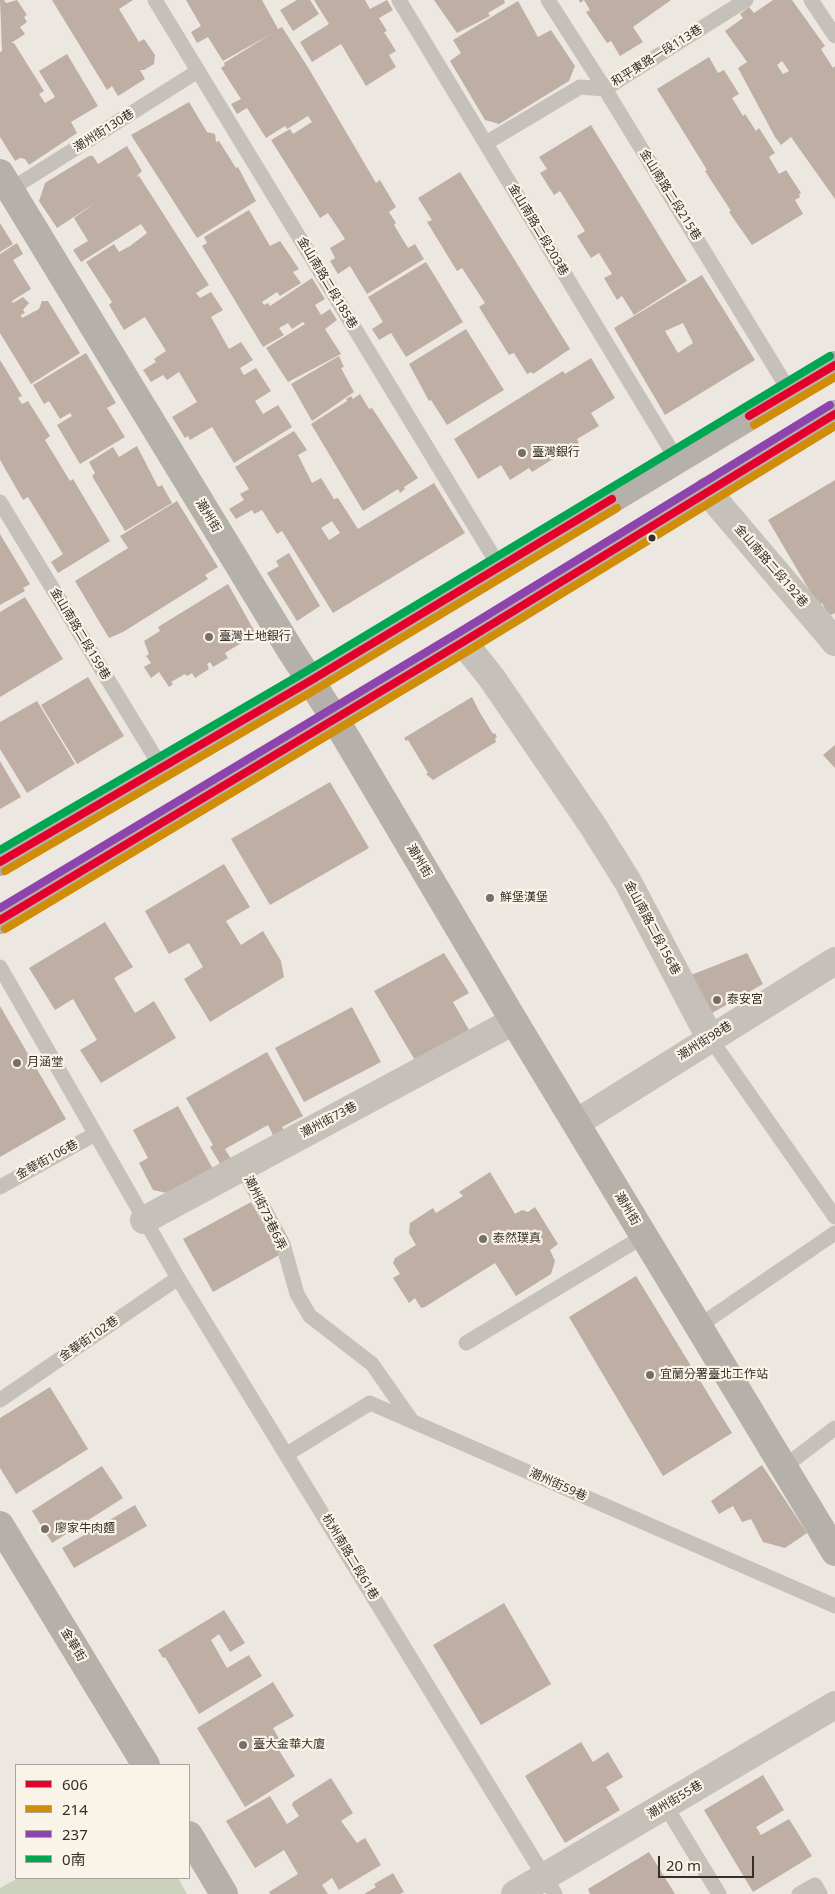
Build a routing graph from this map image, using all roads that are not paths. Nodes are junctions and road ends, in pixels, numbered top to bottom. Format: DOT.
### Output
graph roads {
  1 [pos="155,0"];
  2 [pos="399,0"];
  3 [pos="548,0"];
  4 [pos="746,0"];
  5 [pos="811,0"];
  6 [pos="835,36"];
  7 [pos="198,71"];
  8 [pos="605,89"];
  9 [pos="486,143"];
  10 [pos="3,186"];
  11 [pos="835,365"];
  12 [pos="790,392"];
  13 [pos="835,414"];
  14 [pos="677,460"];
  15 [pos="707,491"];
  16 [pos="0,502"];
  17 [pos="499,566"];
  18 [pos="463,642"];
  19 [pos="835,642"];
  20 [pos="311,680"];
  21 [pos="335,719"];
  22 [pos="161,767"];
  23 [pos="0,862"];
  24 [pos="0,920"];
  25 [pos="835,961"];
  26 [pos="0,966"];
  27 [pos="514,1021"];
  28 [pos="710,1038"];
  29 [pos="576,1123"];
  30 [pos="95,1134"];
  31 [pos="242,1166"];
  32 [pos="0,1187"];
  33 [pos="835,1216"];
  34 [pos="144,1220"];
  35 [pos="835,1233"];
  36 [pos="644,1236"];
  37 [pos="178,1278"];
  38 [pos="699,1326"];
  39 [pos="466,1343"];
  40 [pos="0,1400"];
  41 [pos="412,1421"];
  42 [pos="835,1428"];
  43 [pos="287,1454"];
  44 [pos="784,1467"];
  45 [pos="0,1525"];
  46 [pos="835,1552"];
  47 [pos="835,1606"];
  48 [pos="835,1705"];
  49 [pos="145,1764"];
  50 [pos="665,1805"];
  51 [pos="190,1837"];
  52 [pos="550,1885"];
  53 [pos="224,1894"];
  54 [pos="515,1894"];
  55 [pos="719,1894"];
  56 [pos="799,1894"];
  57 [pos="820,1894"];
  1 -- 7 [label="lane, 金山南路二段185巷"];
  2 -- 9 [label="lane, 金山南路二段203巷"];
  3 -- 8 [label="lane, 金山南路二段215巷"];
  4 -- 8 [label="lane, 和平東路一段113巷"];
  5 -- 6 [label="lane"];
  7 -- 10 [label="lane, 潮州街130巷"];
  7 -- 17 [label="lane, 金山南路二段185巷"];
  8 -- 9 [label="lane, 和平東路一段113巷"];
  8 -- 12 [label="lane, 金山南路二段215巷"];
  9 -- 14 [label="lane, 金山南路二段203巷"];
  10 -- 20 [label="street, 潮州街"];
  11 -- 12 [label="street"];
  12 -- 14 [label="street"];
  13 -- 15 [label="street"];
  14 -- 17 [label="street"];
  15 -- 18 [label="street"];
  15 -- 19 [label="street, 金山南路二段192巷"];
  16 -- 22 [label="lane, 金山南路二段159巷"];
  17 -- 20 [label="street"];
  18 -- 21 [label="street"];
  18 -- 28 [label="street, 金山南路二段156巷"];
  20 -- 21 [label="street, 潮州街"];
  20 -- 22 [label="street"];
  21 -- 24 [label="street"];
  21 -- 27 [label="street, 潮州街"];
  22 -- 23 [label="street"];
  25 -- 28 [label="street, 潮州街98巷"];
  26 -- 30 [label="lane, 杭州南路二段61巷"];
  27 -- 29 [label="street, 潮州街"];
  27 -- 31 [label="street, 潮州街73巷"];
  28 -- 29 [label="street, 潮州街98巷"];
  28 -- 33 [label="lane, 金山南路二段156巷"];
  29 -- 36 [label="street, 潮州街"];
  30 -- 32 [label="lane, 金華街106巷"];
  30 -- 34 [label="lane, 杭州南路二段61巷"];
  31 -- 34 [label="street, 潮州街73巷"];
  31 -- 41 [label="lane, 潮州街73巷6弄"];
  34 -- 37 [label="lane, 杭州南路二段61巷"];
  35 -- 38 [label="lane"];
  36 -- 38 [label="street, 潮州街"];
  36 -- 39 [label="lane"];
  37 -- 40 [label="lane, 金華街102巷"];
  37 -- 43 [label="lane, 杭州南路二段61巷"];
  38 -- 44 [label="street, 潮州街"];
  41 -- 43 [label="lane, 潮州街59巷"];
  41 -- 47 [label="lane, 潮州街59巷"];
  42 -- 44 [label="lane"];
  43 -- 52 [label="lane, 杭州南路二段61巷"];
  44 -- 46 [label="street, 潮州街"];
  45 -- 49 [label="street, 金華街"];
  48 -- 50 [label="street, 潮州街55巷"];
  50 -- 52 [label="street, 潮州街55巷"];
  50 -- 55 [label="lane"];
  51 -- 53 [label="street"];
  52 -- 54 [label="street, 潮州街55巷"];
  56 -- 57 [label="lane"];
}
